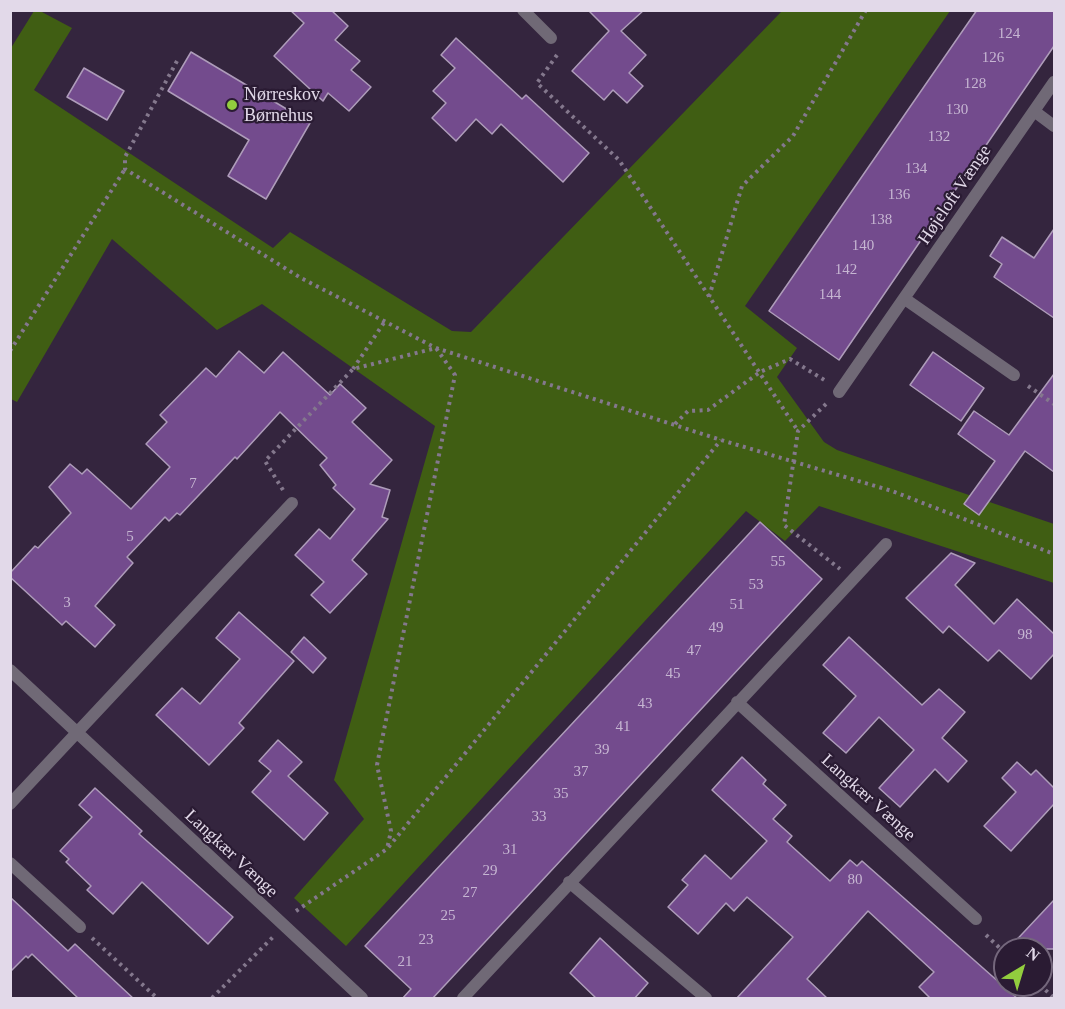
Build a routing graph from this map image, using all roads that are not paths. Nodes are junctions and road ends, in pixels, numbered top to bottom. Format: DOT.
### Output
graph roads {
  1 [pos="524,10"];
  2 [pos="551,38"];
  3 [pos="1054,81"];
  4 [pos="1034,111"];
  5 [pos="1054,126"];
  6 [pos="905,299"];
  7 [pos="1014,375"];
  8 [pos="839,392"];
  9 [pos="292,503"];
  10 [pos="886,544"];
  11 [pos="10,670"];
  12 [pos="737,702"];
  13 [pos="76,734"];
  14 [pos="10,804"];
  15 [pos="10,863"];
  16 [pos="569,882"];
  17 [pos="976,920"];
  18 [pos="80,927"];
  19 [pos="362,999"];
  20 [pos="463,999"];
  21 [pos="706,999"];
  1 -- 2 [label="street"];
  3 -- 4 [label="street, Højeloft Vænge"];
  4 -- 5 [label="street"];
  4 -- 6 [label="street, Højeloft Vænge"];
  6 -- 7 [label="street"];
  6 -- 8 [label="street, Højeloft Vænge"];
  9 -- 13 [label="street"];
  10 -- 12 [label="street"];
  11 -- 13 [label="street, Langkær Vænge"];
  12 -- 16 [label="street"];
  12 -- 17 [label="street, Langkær Vænge"];
  13 -- 14 [label="street"];
  13 -- 19 [label="street, Langkær Vænge"];
  15 -- 18 [label="street"];
  16 -- 20 [label="street"];
  16 -- 21 [label="street"];
}
